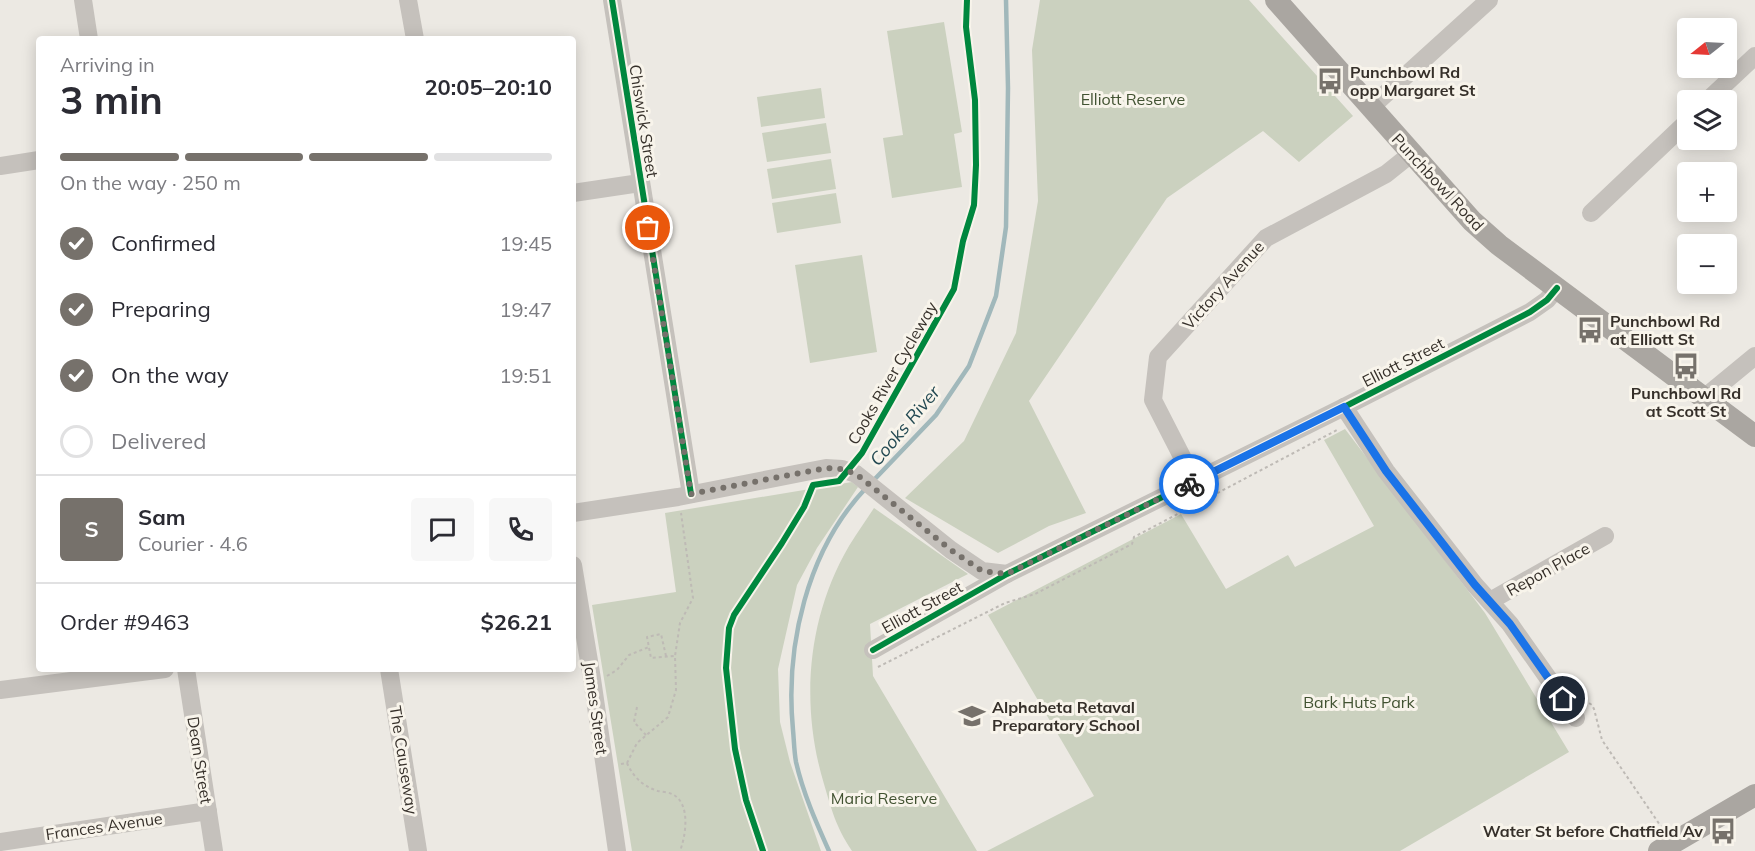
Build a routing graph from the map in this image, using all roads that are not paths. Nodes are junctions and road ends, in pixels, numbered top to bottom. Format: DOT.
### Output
graph roads {
  1 [pos="83,0"];
  2 [pos="408,0"];
  3 [pos="612,0"];
  4 [pos="1490,0"];
  5 [pos="1282,4"];
  6 [pos="89,36"];
  7 [pos="414,36"];
  8 [pos="1755,56"];
  9 [pos="1719,90"];
  10 [pos="1370,108"];
  11 [pos="1677,131"];
  12 [pos="1411,154"];
  13 [pos="36,160"];
  14 [pos="0,166"];
  15 [pos="640,183"];
  16 [pos="576,193"];
  17 [pos="1591,213"];
  18 [pos="1557,288"];
  19 [pos="1755,356"];
  20 [pos="1704,398"];
  21 [pos="1344,407"];
  22 [pos="1755,436"];
  23 [pos="1195,482"];
  24 [pos="685,496"];
  25 [pos="576,513"];
  26 [pos="1605,536"];
  27 [pos="1007,574"];
  28 [pos="576,583"];
  29 [pos="1490,601"];
  30 [pos="876,658"];
  31 [pos="141,672"];
  32 [pos="186,672"];
  33 [pos="389,672"];
  34 [pos="0,690"];
  35 [pos="1576,718"];
  36 [pos="1755,795"];
  37 [pos="208,811"];
  38 [pos="0,842"];
  39 [pos="214,851"];
  40 [pos="418,851"];
  41 [pos="617,851"];
  42 [pos="1659,851"];
  1 -- 6 [label="street"];
  2 -- 7 [label="street"];
  3 -- 15 [label="street, Chiswick Street"];
  4 -- 10 [label="street"];
  5 -- 10 [label="main road, Punchbowl Road"];
  8 -- 9 [label="street"];
  10 -- 12 [label="main road, Punchbowl Road"];
  11 -- 17 [label="street"];
  12 -- 18 [label="main road, Punchbowl Road"];
  12 -- 23 [label="street, Victory Avenue"];
  13 -- 14 [label="street"];
  15 -- 16 [label="street"];
  15 -- 24 [label="street, Chiswick Street"];
  18 -- 20 [label="main road, Punchbowl Road"];
  18 -- 21 [label="street, Elliott Street"];
  19 -- 20 [label="street"];
  20 -- 22 [label="main road, Punchbowl Road"];
  21 -- 23 [label="street, Elliott Street"];
  21 -- 29 [label="street"];
  23 -- 27 [label="street, Elliott Street"];
  24 -- 25 [label="street"];
  24 -- 27 [label="street"];
  26 -- 29 [label="street, Repon Place"];
  27 -- 30 [label="street, Elliott Street"];
  28 -- 41 [label="street, James Street"];
  29 -- 35 [label="street"];
  31 -- 34 [label="street"];
  32 -- 37 [label="street, Dean Street"];
  33 -- 40 [label="street, The Causeway"];
  36 -- 42 [label="main road"];
  37 -- 38 [label="street, Frances Avenue"];
  37 -- 39 [label="street, Dean Street"];
}
